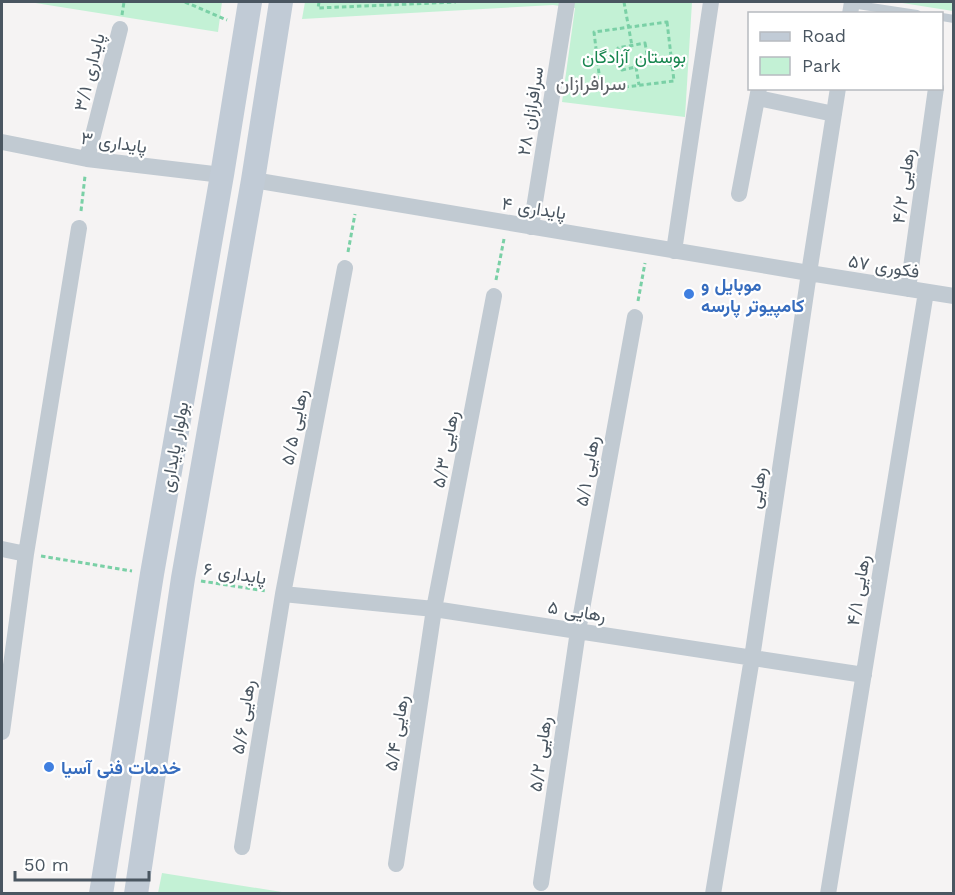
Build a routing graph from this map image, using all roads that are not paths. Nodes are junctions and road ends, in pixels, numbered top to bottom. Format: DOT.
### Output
graph roads {
  1 [pos="250,2"];
  2 [pos="281,2"];
  3 [pos="567,2"];
  4 [pos="711,2"];
  5 [pos="851,6"];
  6 [pos="900,12"];
  7 [pos="120,29"];
  8 [pos="838,90"];
  9 [pos="936,90"];
  10 [pos="758,93"];
  11 [pos="834,114"];
  12 [pos="2,142"];
  13 [pos="87,159"];
  14 [pos="222,175"];
  15 [pos="253,180"];
  16 [pos="739,194"];
  17 [pos="531,227"];
  18 [pos="79,228"];
  19 [pos="674,251"];
  20 [pos="345,268"];
  21 [pos="808,273"];
  22 [pos="908,289"];
  23 [pos="926,292"];
  24 [pos="954,296"];
  25 [pos="494,297"];
  26 [pos="635,317"];
  27 [pos="2,549"];
  28 [pos="26,554"];
  29 [pos="283,594"];
  30 [pos="434,609"];
  31 [pos="578,631"];
  32 [pos="752,658"];
  33 [pos="864,675"];
  34 [pos="2,732"];
  35 [pos="242,847"];
  36 [pos="396,864"];
  37 [pos="541,883"];
  38 [pos="101,894"];
  39 [pos="136,894"];
  40 [pos="713,894"];
  41 [pos="828,894"];
  1 -- 14 [label="street, بولوار پایداری"];
  2 -- 15 [label="street, بولوار پایداری"];
  3 -- 17 [label="street, سرافرازان ۲۸"];
  4 -- 19 [label="street"];
  5 -- 6 [label="lane"];
  7 -- 13 [label="street, پایداری ۳/۱"];
  8 -- 11 [label="street, رهایی"];
  9 -- 22 [label="street, رهایی ۴/۲"];
  10 -- 11 [label="street"];
  10 -- 16 [label="street"];
  11 -- 21 [label="street, رهایی"];
  12 -- 13 [label="street, پایداری ۳"];
  13 -- 14 [label="street, پایداری ۳"];
  14 -- 15 [label="street"];
  14 -- 38 [label="street, بولوار پایداری"];
  15 -- 17 [label="street, پایداری ۴"];
  15 -- 39 [label="street, بولوار پایداری"];
  17 -- 19 [label="street, پایداری ۴"];
  18 -- 28 [label="street"];
  19 -- 21 [label="street, پایداری ۴"];
  20 -- 29 [label="street, رهایی ۵/۵"];
  21 -- 22 [label="street, فکوری ۵۷"];
  21 -- 32 [label="street, رهایی"];
  22 -- 23 [label="street, فکوری ۵۷"];
  23 -- 24 [label="street, فکوری ۵۷"];
  23 -- 33 [label="street, رهایی ۴/۱"];
  25 -- 30 [label="street, رهایی ۵/۳"];
  26 -- 31 [label="street, رهایی ۵/۱"];
  27 -- 28 [label="street"];
  28 -- 34 [label="street"];
  29 -- 30 [label="street, رهایی ۵"];
  29 -- 35 [label="street, رهایی ۵/۶"];
  30 -- 31 [label="street, رهایی ۵"];
  30 -- 36 [label="street, رهایی ۵/۴"];
  31 -- 32 [label="street, رهایی ۵"];
  31 -- 37 [label="street, رهایی ۵/۲"];
  32 -- 33 [label="street, رهایی ۵"];
  32 -- 40 [label="street, رهایی"];
  33 -- 41 [label="street, رهایی ۴/۱"];
}
